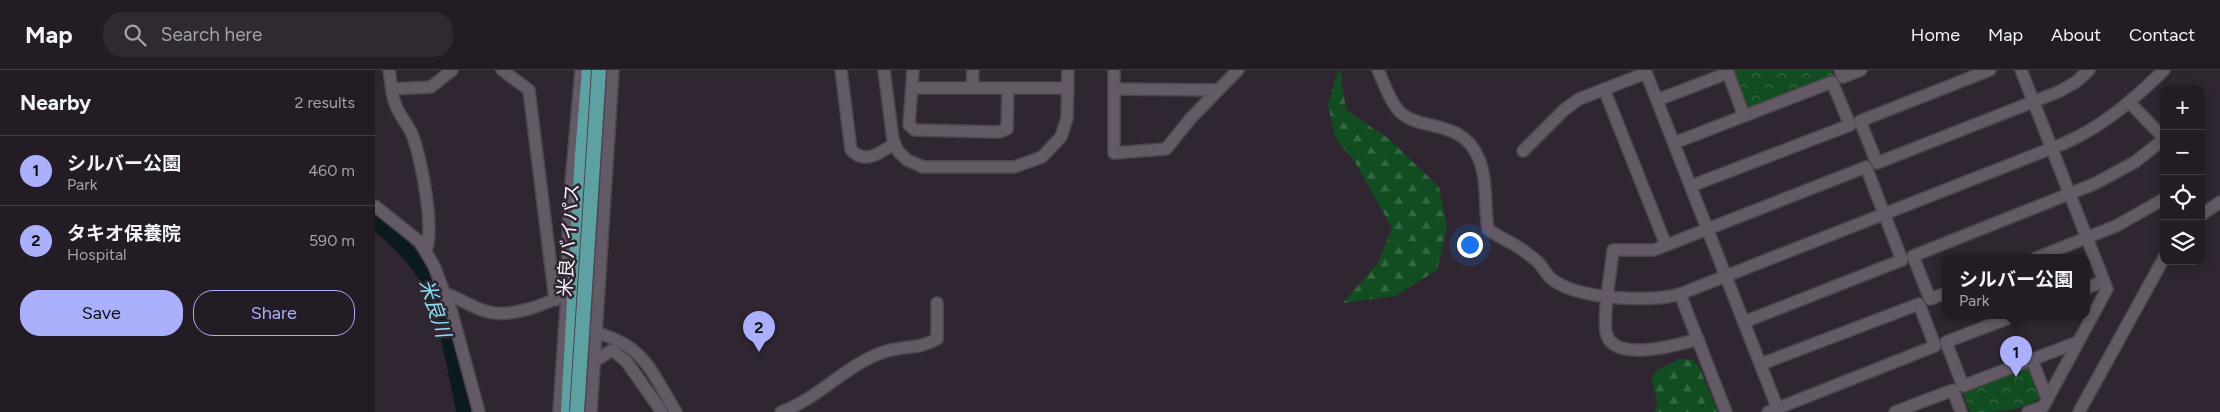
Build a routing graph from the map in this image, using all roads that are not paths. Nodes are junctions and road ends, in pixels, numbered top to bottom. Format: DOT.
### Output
graph roads {
  1 [pos="389,70"];
  2 [pos="452,70"];
  3 [pos="502,70"];
  4 [pos="581,70"];
  5 [pos="589,70"];
  6 [pos="595,70"];
  7 [pos="599,70"];
  8 [pos="606,70"];
  9 [pos="613,70"];
  10 [pos="841,70"];
  11 [pos="885,70"];
  12 [pos="913,70"];
  13 [pos="973,70"];
  14 [pos="1068,70"];
  15 [pos="1114,70"];
  16 [pos="1238,70"];
  17 [pos="1378,70"];
  18 [pos="1840,70"];
  19 [pos="1861,70"];
  20 [pos="1990,70"];
  21 [pos="2021,70"];
  22 [pos="2089,70"];
  23 [pos="2164,70"];
  24 [pos="1646,71"];
  25 [pos="1727,72"];
  26 [pos="912,88"];
  27 [pos="972,88"];
  28 [pos="1008,88"];
  29 [pos="1068,88"];
  30 [pos="392,89"];
  31 [pos="1114,89"];
  32 [pos="1604,89"];
  33 [pos="1218,90"];
  34 [pos="1657,100"];
  35 [pos="2033,102"];
  36 [pos="2130,102"];
  37 [pos="1744,116"];
  38 [pos="2160,134"];
  39 [pos="2160,141"];
  40 [pos="1674,142"];
  41 [pos="895,144"];
  42 [pos="2052,149"];
  43 [pos="1523,151"];
  44 [pos="1691,186"];
  45 [pos="2070,195"];
  46 [pos="2160,201"];
  47 [pos="2220,202"];
  48 [pos="375,206"];
  49 [pos="2205,212"];
  50 [pos="1885,214"];
  51 [pos="1708,229"];
  52 [pos="2087,239"];
  53 [pos="1666,245"];
  54 [pos="426,251"];
  55 [pos="2047,254"];
  56 [pos="2160,265"];
  57 [pos="1726,276"];
  58 [pos="2103,281"];
  59 [pos="2090,286"];
  60 [pos="570,287"];
  61 [pos="445,293"];
  62 [pos="1680,294"];
  63 [pos="1942,294"];
  64 [pos="1608,297"];
  65 [pos="555,300"];
  66 [pos="937,303"];
  67 [pos="2006,319"];
  68 [pos="1744,322"];
  69 [pos="585,331"];
  70 [pos="1698,339"];
  71 [pos="2078,342"];
  72 [pos="2032,360"];
  73 [pos="595,361"];
  74 [pos="1761,364"];
  75 [pos="2047,398"];
  76 [pos="1775,411"];
  77 [pos="479,412"];
  78 [pos="559,412"];
  79 [pos="567,412"];
  80 [pos="573,412"];
  81 [pos="577,412"];
  82 [pos="582,412"];
  83 [pos="591,412"];
  84 [pos="662,412"];
  85 [pos="676,412"];
  86 [pos="781,412"];
  87 [pos="1726,412"];
  88 [pos="1895,412"];
  89 [pos="1961,412"];
  90 [pos="2028,412"];
  91 [pos="2079,412"];
  1 -- 30 [label="street"];
  2 -- 30 [label="street"];
  3 -- 65 [label="street"];
  4 -- 60 [label="street"];
  5 -- 60 [label="main road"];
  6 -- 80 [label="main road, 米良バイパス"];
  7 -- 81 [label="main road, 米良バイパス, bridge"];
  8 -- 69 [label="main road"];
  9 -- 69 [label="street"];
  10 -- 41 [label="street"];
  11 -- 41 [label="street"];
  12 -- 26 [label="street"];
  13 -- 27 [label="street"];
  14 -- 29 [label="street"];
  15 -- 31 [label="street"];
  16 -- 33 [label="street"];
  17 -- 64 [label="street"];
  18 -- 19 [label="street"];
  20 -- 35 [label="street"];
  21 -- 35 [label="street"];
  22 -- 35 [label="street"];
  23 -- 36 [label="street"];
  24 -- 32 [label="street"];
  24 -- 34 [label="street"];
  25 -- 34 [label="street"];
  25 -- 37 [label="street"];
  26 -- 27 [label="street"];
  26 -- 28 [label="street"];
  27 -- 28 [label="street"];
  28 -- 29 [label="street"];
  29 -- 41 [label="street"];
  30 -- 54 [label="street"];
  31 -- 33 [label="street"];
  31 -- 33 [label="street"];
  32 -- 43 [label="street"];
  32 -- 53 [label="street"];
  34 -- 40 [label="street"];
  35 -- 42 [label="street"];
  36 -- 38 [label="street"];
  36 -- 42 [label="street"];
  37 -- 40 [label="street"];
  37 -- 44 [label="street"];
  39 -- 45 [label="street"];
  40 -- 44 [label="street"];
  42 -- 45 [label="street"];
  42 -- 50 [label="street"];
  44 -- 51 [label="street"];
  45 -- 52 [label="street"];
  45 -- 63 [label="street"];
  46 -- 52 [label="street"];
  47 -- 49 [label="street"];
  48 -- 54 [label="street"];
  50 -- 51 [label="street"];
  50 -- 57 [label="street"];
  50 -- 68 [label="street"];
  51 -- 53 [label="street"];
  51 -- 57 [label="street"];
  52 -- 55 [label="street"];
  52 -- 58 [label="street"];
  53 -- 64 [label="street"];
  54 -- 61 [label="street"];
  56 -- 91 [label="street"];
  57 -- 62 [label="street"];
  57 -- 68 [label="street"];
  58 -- 59 [label="street"];
  58 -- 71 [label="street"];
  60 -- 65 [label="street"];
  60 -- 69 [label="main road"];
  60 -- 78 [label="street"];
  61 -- 65 [label="street"];
  61 -- 77 [label="street"];
  62 -- 64 [label="street"];
  62 -- 70 [label="street"];
  64 -- 70 [label="street"];
  66 -- 86 [label="street"];
  67 -- 72 [label="street"];
  68 -- 74 [label="street"];
  69 -- 73 [label="street"];
  69 -- 79 [label="main road"];
  69 -- 82 [label="main road"];
  69 -- 85 [label="street"];
  70 -- 87 [label="street"];
  71 -- 72 [label="street"];
  71 -- 75 [label="street"];
  72 -- 75 [label="street"];
  73 -- 83 [label="street"];
  73 -- 84 [label="street"];
  74 -- 76 [label="street"];
  74 -- 76 [label="street"];
  75 -- 90 [label="street"];
  88 -- 89 [label="street"];
}
